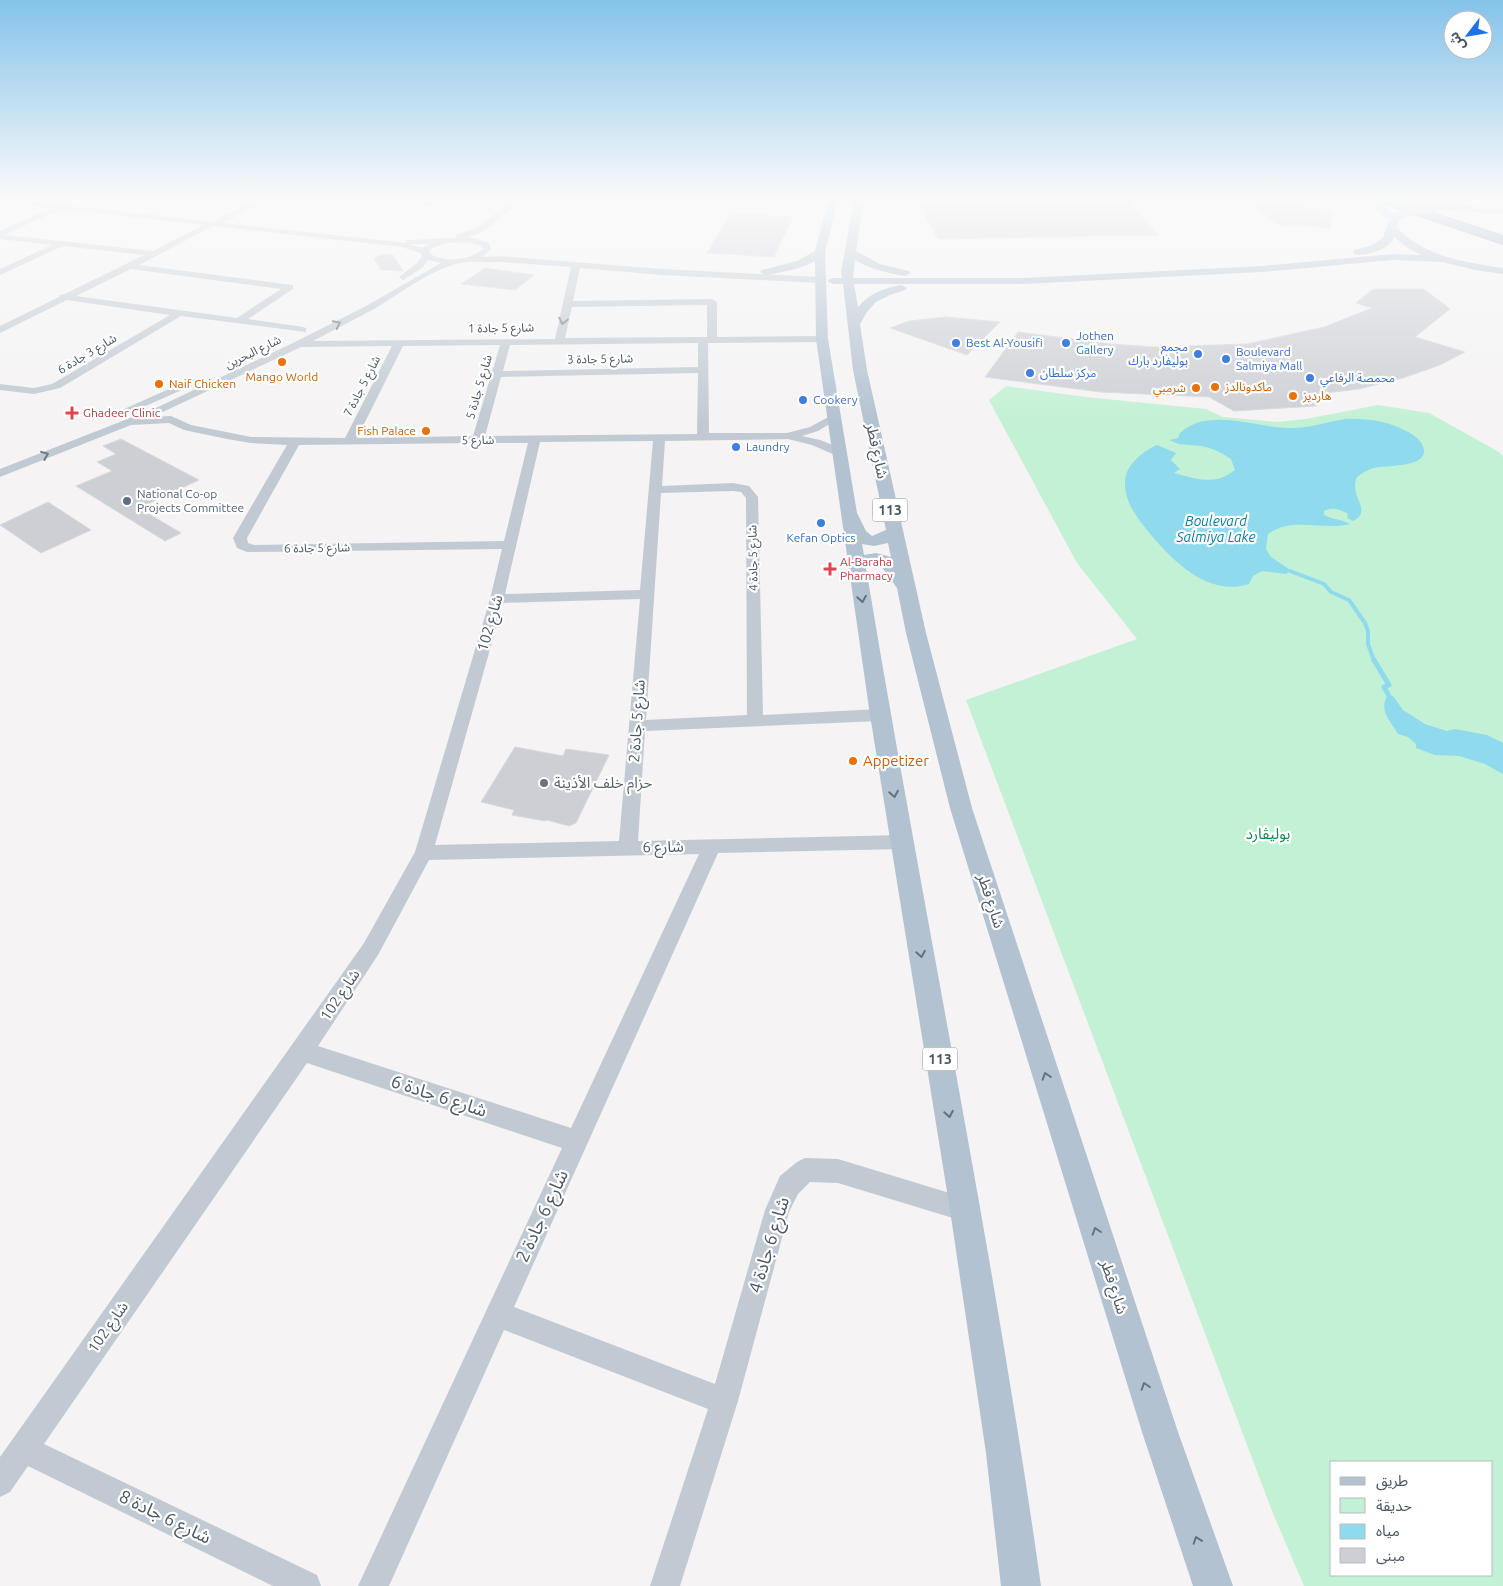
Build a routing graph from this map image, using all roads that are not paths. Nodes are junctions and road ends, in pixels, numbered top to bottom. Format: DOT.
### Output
graph roads {
  1 [pos="113,274"];
  2 [pos="191,274"];
  3 [pos="405,274"];
  4 [pos="427,274"];
  5 [pos="574,274"];
  6 [pos="754,274"];
  7 [pos="788,274"];
  8 [pos="848,274"];
  9 [pos="910,274"];
  10 [pos="950,274"];
  11 [pos="1179,274"];
  12 [pos="1463,274"];
  13 [pos="914,275"];
  14 [pos="820,277"];
  15 [pos="848,278"];
  16 [pos="1488,282"];
  17 [pos="937,283"];
  18 [pos="63,298"];
  19 [pos="361,300"];
  20 [pos="566,304"];
  21 [pos="370,308"];
  22 [pos="180,313"];
  23 [pos="239,321"];
  24 [pos="854,324"];
  25 [pos="0,330"];
  26 [pos="303,330"];
  27 [pos="285,338"];
  28 [pos="822,339"];
  29 [pos="708,340"];
  30 [pos="506,342"];
  31 [pos="559,342"];
  32 [pos="399,343"];
  33 [pos="299,344"];
  34 [pos="259,351"];
  35 [pos="824,358"];
  36 [pos="703,370"];
  37 [pos="860,370"];
  38 [pos="497,374"];
  39 [pos="829,386"];
  40 [pos="0,387"];
  41 [pos="171,405"];
  42 [pos="869,407"];
  43 [pos="116,415"];
  44 [pos="832,418"];
  45 [pos="171,419"];
  46 [pos="99,422"];
  47 [pos="130,422"];
  48 [pos="72,432"];
  49 [pos="788,436"];
  50 [pos="703,437"];
  51 [pos="659,438"];
  52 [pos="535,439"];
  53 [pos="478,440"];
  54 [pos="295,442"];
  55 [pos="349,442"];
  56 [pos="839,452"];
  57 [pos="0,473"];
  58 [pos="655,490"];
  59 [pos="847,504"];
  60 [pos="894,531"];
  61 [pos="510,545"];
  62 [pos="857,568"];
  63 [pos="907,592"];
  64 [pos="647,594"];
  65 [pos="497,599"];
  66 [pos="880,715"];
  67 [pos="755,720"];
  68 [pos="637,726"];
  69 [pos="902,842"];
  70 [pos="712,846"];
  71 [pos="628,848"];
  72 [pos="424,853"];
  73 [pos="302,1051"];
  74 [pos="577,1141"];
  75 [pos="966,1210"];
  76 [pos="497,1314"];
  77 [pos="724,1401"];
  78 [pos="24,1449"];
  79 [pos="0,1482"];
  80 [pos="306,1586"];
  81 [pos="373,1586"];
  82 [pos="665,1586"];
  83 [pos="1021,1586"];
  84 [pos="1213,1586"];
  1 -- 18 [label="street"];
  2 -- 23 [label="street"];
  3 -- 19 [label="street, شارع البحرين"];
  4 -- 21 [label="street, شارع البحرين"];
  5 -- 20 [label="street"];
  6 -- 14 [label="street"];
  7 -- 14 [label="street"];
  8 -- 15 [label="main road, شارع قطر / 113"];
  9 -- 13 [label="main road"];
  10 -- 13 [label="main road"];
  11 -- 17 [label="main road"];
  12 -- 16 [label="main road"];
  13 -- 15 [label="main road"];
  14 -- 15 [label="main road"];
  14 -- 28 [label="main road, 113"];
  15 -- 17 [label="main road"];
  15 -- 24 [label="main road, شارع قطر / 113"];
  17 -- 24 [label="main road"];
  18 -- 22 [label="street"];
  18 -- 25 [label="street"];
  19 -- 21 [label="street"];
  19 -- 26 [label="street, شارع البحرين"];
  20 -- 29 [label="street"];
  20 -- 31 [label="street, one-way"];
  33 -- 21 [label="street, شارع البحرين, one-way"];
  22 -- 23 [label="street"];
  22 -- 40 [label="street, شارع 3 جادة 6"];
  23 -- 26 [label="street"];
  24 -- 37 [label="main road, شارع قطر / 113"];
  26 -- 27 [label="street, شارع البحرين"];
  28 -- 29 [label="street, شارع 5 جادة 1"];
  28 -- 35 [label="main road, 113"];
  29 -- 31 [label="street, شارع 5 جادة 1"];
  29 -- 36 [label="street"];
  30 -- 31 [label="street, شارع 5 جادة 1"];
  30 -- 32 [label="street, شارع 5 جادة 1"];
  30 -- 38 [label="street, شارع 5 جادة 5"];
  32 -- 33 [label="street, شارع 5 جادة 1"];
  32 -- 55 [label="street, شارع 5 جادة 7"];
  33 -- 41 [label="street, شارع البحرين"];
  34 -- 43 [label="street, شارع البحرين"];
  35 -- 37 [label="main road"];
  35 -- 39 [label="main road, 113"];
  36 -- 38 [label="street, شارع 5 جادة 3"];
  36 -- 50 [label="street"];
  37 -- 42 [label="main road, شارع قطر / 113"];
  38 -- 53 [label="street, شارع 5 جادة 5"];
  39 -- 42 [label="main road"];
  39 -- 44 [label="main road, 113"];
  41 -- 45 [label="street"];
  41 -- 47 [label="street, شارع البحرين"];
  42 -- 60 [label="main road, شارع قطر / 113"];
  44 -- 49 [label="street, شارع 5"];
  44 -- 56 [label="main road, 113"];
  45 -- 47 [label="street, شارع 5"];
  45 -- 54 [label="street, شارع 5"];
  46 -- 48 [label="street"];
  57 -- 47 [label="street, شارع البحرين, one-way"];
  49 -- 50 [label="street, شارع 5"];
  49 -- 56 [label="street, شارع 5"];
  50 -- 51 [label="street, شارع 5"];
  51 -- 52 [label="street, شارع 5"];
  51 -- 58 [label="street, شارع 5 جادة 2"];
  52 -- 53 [label="street, شارع 5"];
  52 -- 61 [label="street, شارع 102"];
  53 -- 55 [label="street, شارع 5"];
  54 -- 55 [label="street, شارع 5"];
  54 -- 61 [label="street, شارع 5 جادة 6"];
  56 -- 59 [label="main road, 113"];
  58 -- 64 [label="street, شارع 5 جادة 2"];
  58 -- 67 [label="street, شارع 5 جادة 4"];
  59 -- 60 [label="main road"];
  59 -- 62 [label="main road, 113"];
  60 -- 63 [label="main road, شارع قطر / 113"];
  61 -- 65 [label="street, شارع 102"];
  62 -- 63 [label="main road"];
  62 -- 66 [label="main road, 113, one-way"];
  84 -- 63 [label="main road, شارع قطر / 113, one-way"];
  64 -- 65 [label="street"];
  64 -- 68 [label="street, شارع 5 جادة 2"];
  65 -- 72 [label="street, شارع 102"];
  66 -- 67 [label="street"];
  66 -- 69 [label="main road, 113, one-way"];
  67 -- 68 [label="street"];
  68 -- 71 [label="street, شارع 5 جادة 2"];
  69 -- 70 [label="street, شارع 6"];
  69 -- 75 [label="main road, 113, one-way"];
  70 -- 71 [label="street, شارع 6"];
  70 -- 74 [label="street, شارع 6 جادة 2"];
  71 -- 72 [label="street, شارع 6"];
  72 -- 73 [label="street, شارع 102"];
  73 -- 74 [label="street, شارع 6 جادة 6"];
  73 -- 78 [label="street, شارع 102"];
  74 -- 76 [label="street, شارع 6 جادة 2"];
  75 -- 77 [label="street, شارع 6 جادة 4"];
  75 -- 83 [label="main road, 113"];
  76 -- 77 [label="street"];
  76 -- 81 [label="street, شارع 6 جادة 2"];
  77 -- 82 [label="street, شارع 6 جادة 4"];
  78 -- 79 [label="street, شارع 102"];
  78 -- 80 [label="street, شارع 6 جادة 8"];
}
